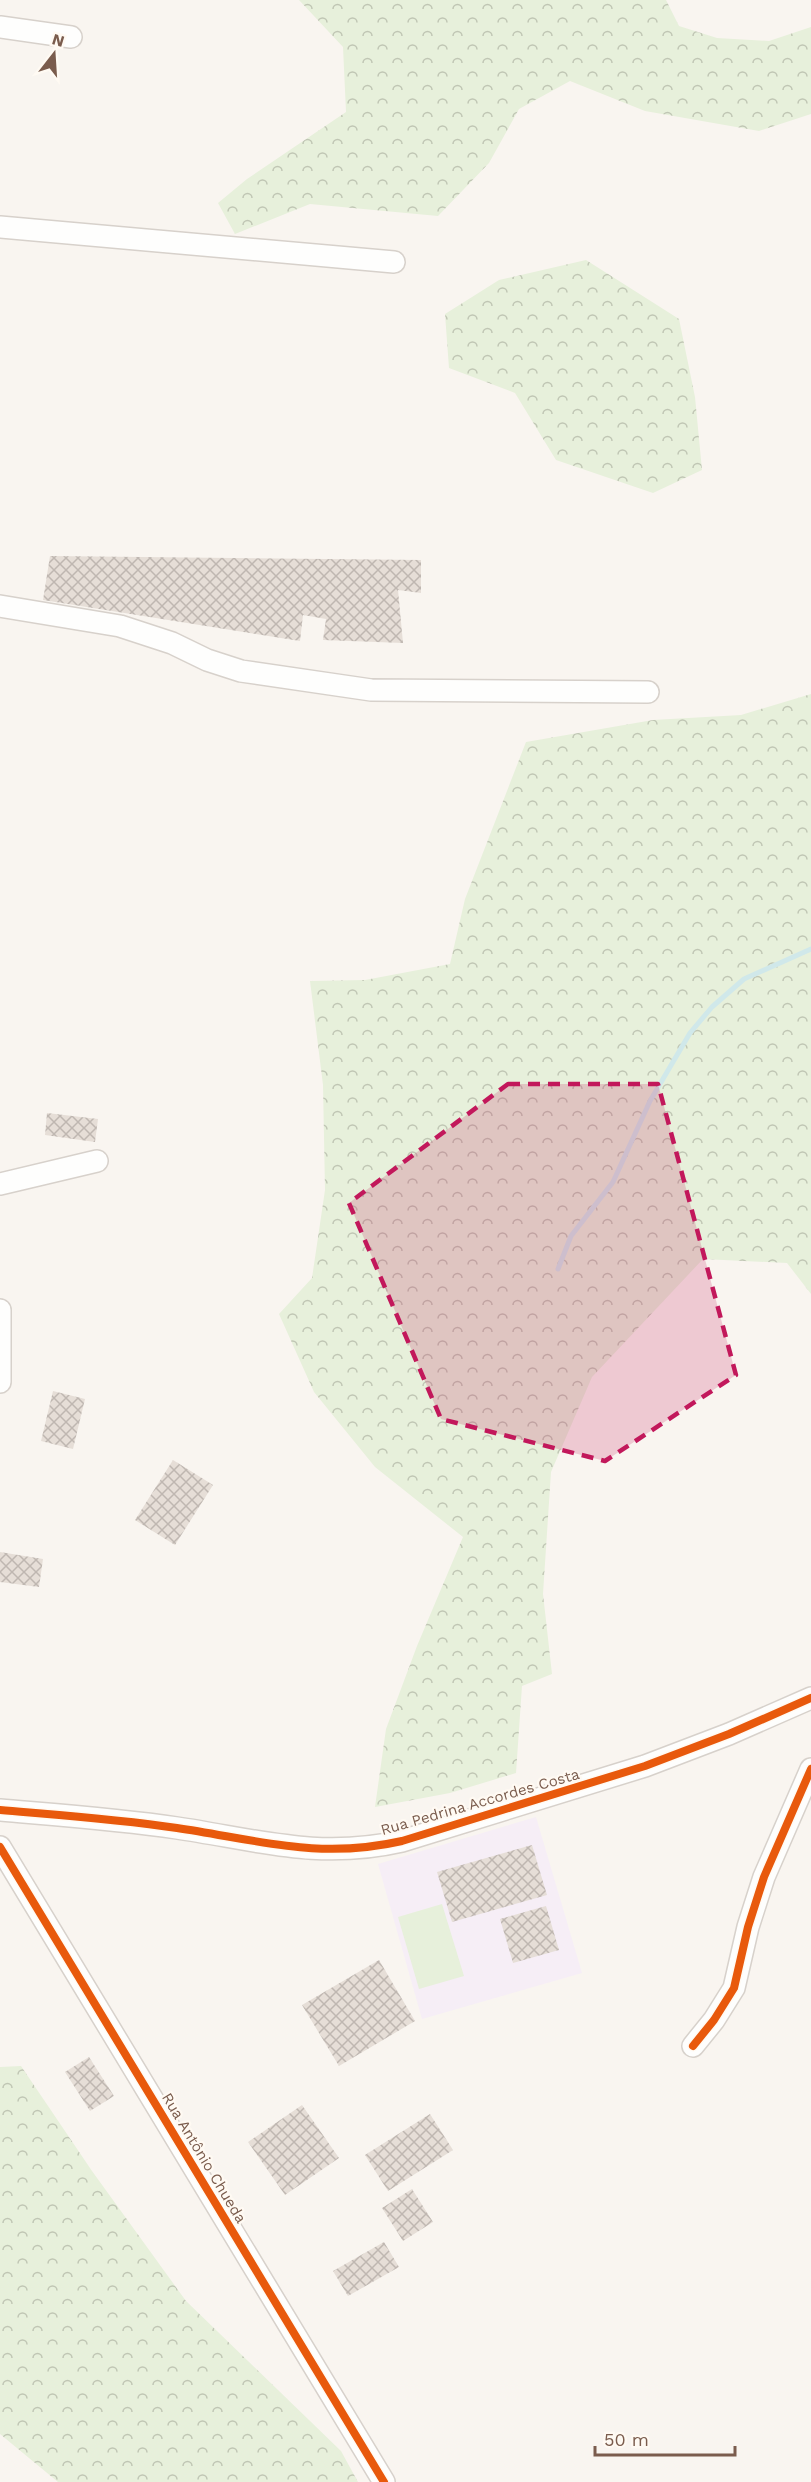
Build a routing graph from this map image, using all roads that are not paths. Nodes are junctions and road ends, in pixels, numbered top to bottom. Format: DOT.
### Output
graph roads {
  1 [pos="0,27"];
  2 [pos="71,37"];
  3 [pos="0,227"];
  4 [pos="394,262"];
  5 [pos="0,606"];
  6 [pos="648,692"];
  7 [pos="97,1161"];
  8 [pos="0,1184"];
  9 [pos="0,1310"];
  10 [pos="0,1382"];
  11 [pos="811,1698"];
  12 [pos="811,1768"];
  13 [pos="0,1810"];
  14 [pos="0,1847"];
  15 [pos="693,2046"];
  16 [pos="384,2482"];
  1 -- 2 [label="street"];
  3 -- 4 [label="street"];
  5 -- 6 [label="street"];
  7 -- 8 [label="street"];
  9 -- 10 [label="street"];
  11 -- 13 [label="street, Rua Pedrina Accordes Costa"];
  12 -- 15 [label="street"];
  14 -- 16 [label="street, Rua Antônio Chueda"];
}
